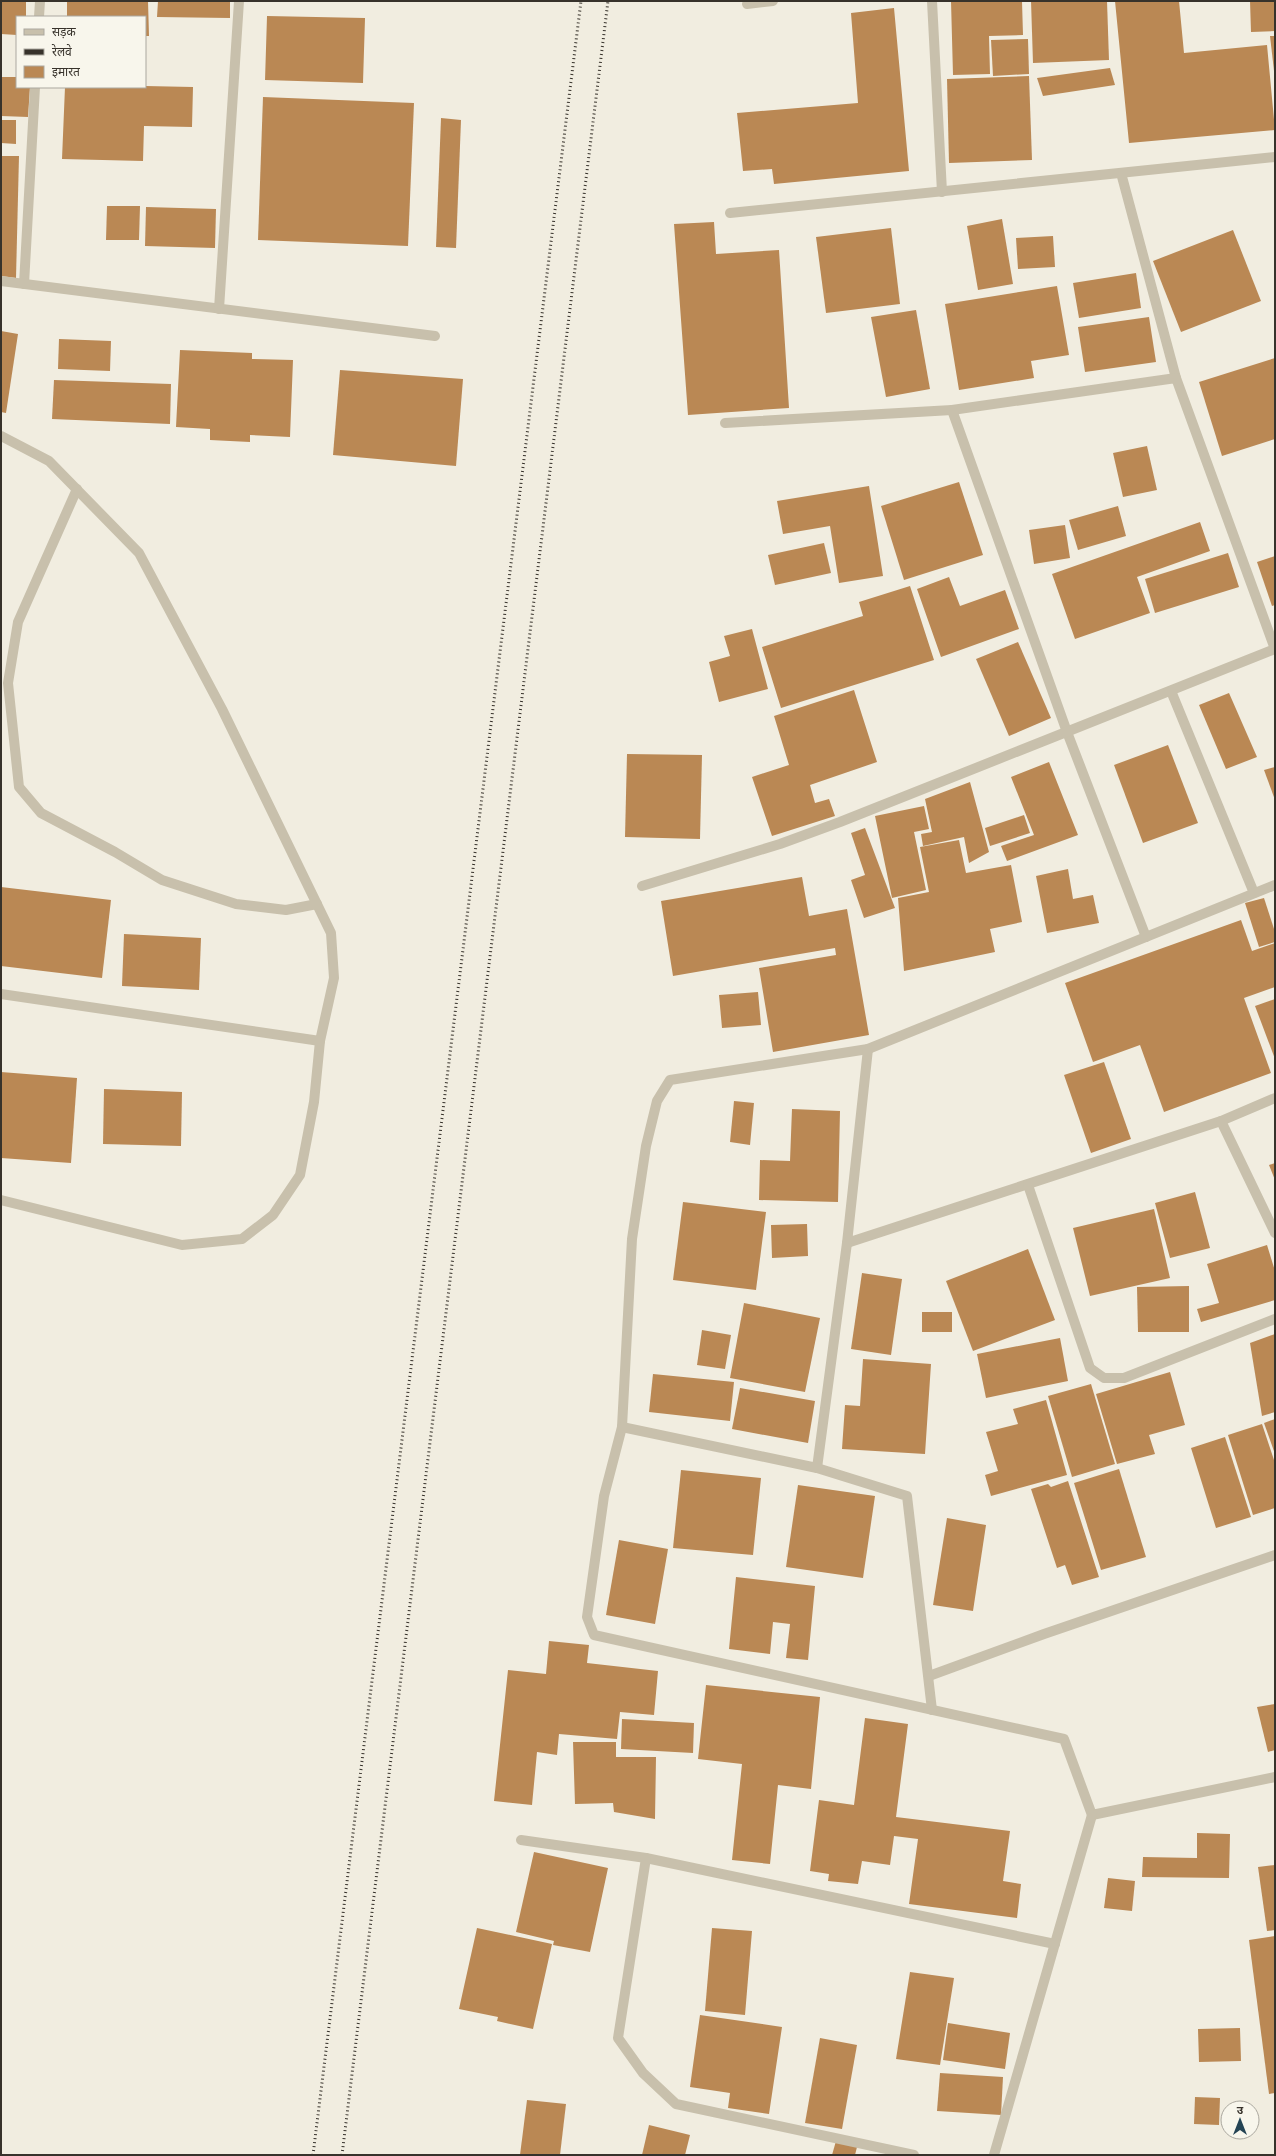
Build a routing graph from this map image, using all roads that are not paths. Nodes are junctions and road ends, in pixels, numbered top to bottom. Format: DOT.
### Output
graph roads {
  1 [pos="40,1"];
  2 [pos="239,1"];
  3 [pos="774,1"];
  4 [pos="932,1"];
  5 [pos="747,4"];
  6 [pos="39,16"];
  7 [pos="35,88"];
  8 [pos="1275,157"];
  9 [pos="1121,173"];
  10 [pos="942,192"];
  11 [pos="730,213"];
  12 [pos="1,281"];
  13 [pos="24,284"];
  14 [pos="219,308"];
  15 [pos="435,336"];
  16 [pos="1176,378"];
  17 [pos="952,410"];
  18 [pos="725,423"];
  19 [pos="1,436"];
  20 [pos="77,489"];
  21 [pos="1275,649"];
  22 [pos="1171,691"];
  23 [pos="1066,732"];
  24 [pos="1275,885"];
  25 [pos="642,886"];
  26 [pos="1254,893"];
  27 [pos="317,904"];
  28 [pos="1146,937"];
  29 [pos="1,994"];
  30 [pos="320,1041"];
  31 [pos="868,1049"];
  32 [pos="1275,1098"];
  33 [pos="1221,1120"];
  34 [pos="1028,1185"];
  35 [pos="1,1200"];
  36 [pos="1275,1233"];
  37 [pos="847,1243"];
  38 [pos="1275,1319"];
  39 [pos="622,1427"];
  40 [pos="817,1468"];
  41 [pos="1275,1555"];
  42 [pos="928,1676"];
  43 [pos="932,1710"];
  44 [pos="1275,1777"];
  45 [pos="1092,1815"];
  46 [pos="521,1840"];
  47 [pos="646,1858"];
  48 [pos="1055,1944"];
  49 [pos="914,2155"];
  50 [pos="994,2155"];
  1 -- 6 [label="street"];
  2 -- 14 [label="street"];
  3 -- 5 [label="street"];
  4 -- 10 [label="street"];
  7 -- 13 [label="street"];
  8 -- 9 [label="street"];
  9 -- 10 [label="street"];
  9 -- 16 [label="street"];
  10 -- 11 [label="street"];
  12 -- 13 [label="street"];
  13 -- 14 [label="street"];
  14 -- 15 [label="street"];
  16 -- 17 [label="street"];
  16 -- 21 [label="street"];
  17 -- 18 [label="street"];
  17 -- 23 [label="street"];
  19 -- 20 [label="street"];
  20 -- 27 [label="street"];
  20 -- 27 [label="street"];
  21 -- 22 [label="street"];
  22 -- 23 [label="street"];
  22 -- 26 [label="street"];
  23 -- 25 [label="street"];
  23 -- 28 [label="street"];
  24 -- 26 [label="street"];
  26 -- 28 [label="street"];
  27 -- 30 [label="street"];
  28 -- 31 [label="street"];
  29 -- 30 [label="street"];
  30 -- 35 [label="street"];
  31 -- 37 [label="street"];
  31 -- 39 [label="street"];
  32 -- 33 [label="street"];
  33 -- 34 [label="street"];
  33 -- 36 [label="street"];
  34 -- 37 [label="street"];
  34 -- 38 [label="street"];
  37 -- 40 [label="street"];
  39 -- 40 [label="street"];
  39 -- 43 [label="street"];
  40 -- 42 [label="street"];
  41 -- 42 [label="street"];
  42 -- 43 [label="street"];
  43 -- 45 [label="street"];
  44 -- 45 [label="street"];
  45 -- 48 [label="street"];
  46 -- 47 [label="street"];
  47 -- 48 [label="street"];
  47 -- 49 [label="street"];
  48 -- 50 [label="street"];
}
